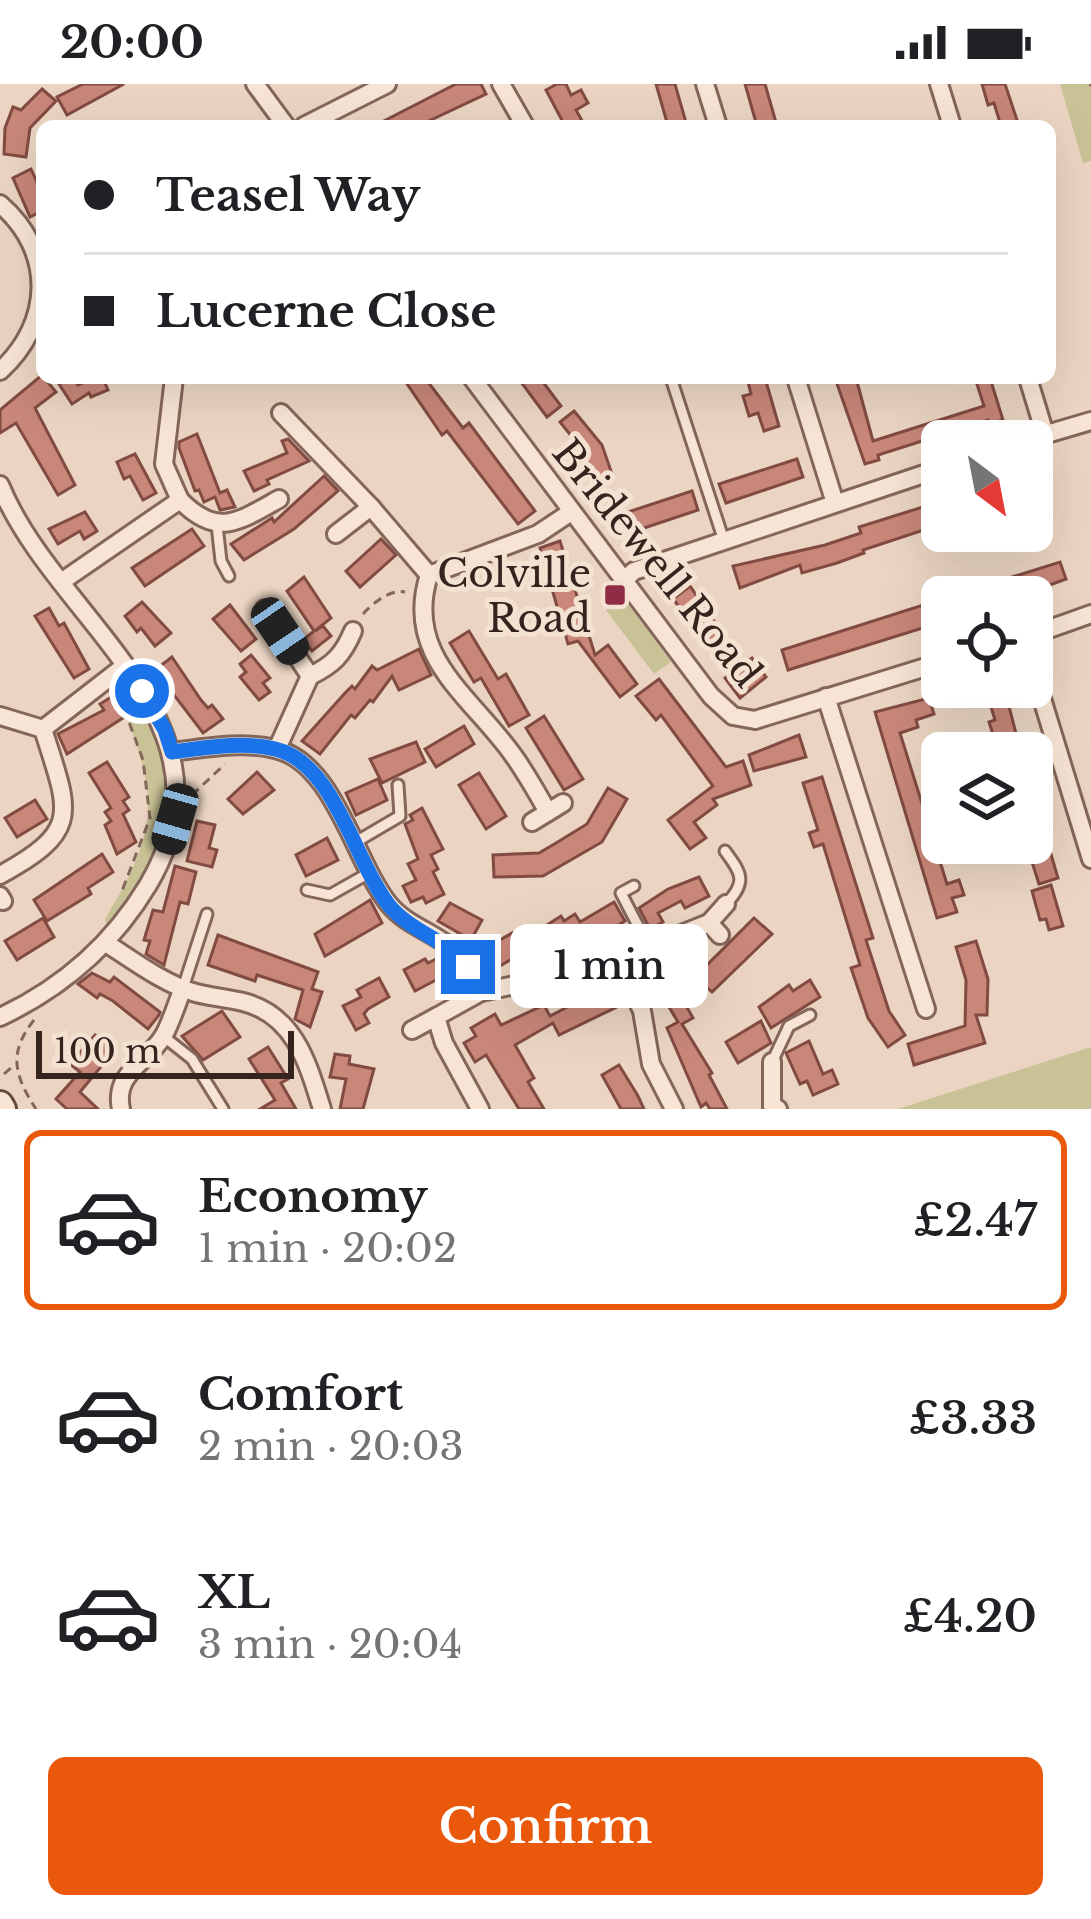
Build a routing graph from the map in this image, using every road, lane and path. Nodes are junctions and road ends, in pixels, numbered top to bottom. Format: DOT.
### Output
graph roads {
  1 [pos="255,84"];
  2 [pos="387,84"];
  3 [pos="501,84"];
  4 [pos="705,84"];
  5 [pos="939,84"];
  6 [pos="282,120"];
  7 [pos="316,120"];
  8 [pos="522,120"];
  9 [pos="716,120"];
  10 [pos="950,120"];
  11 [pos="0,204"];
  12 [pos="36,250"];
  13 [pos="36,316"];
  14 [pos="0,371"];
  15 [pos="173,384"];
  16 [pos="476,384"];
  17 [pos="673,384"];
  18 [pos="798,384"];
  19 [pos="1030,384"];
  20 [pos="281,413"];
  21 [pos="1041,420"];
  22 [pos="1091,421"];
  23 [pos="1053,432"];
  24 [pos="921,475"];
  25 [pos="1,493"];
  26 [pos="279,499"];
  27 [pos="180,500"];
  28 [pos="836,503"];
  29 [pos="371,507"];
  30 [pos="572,512"];
  31 [pos="217,525"];
  32 [pos="336,534"];
  33 [pos="724,541"];
  34 [pos="429,575"];
  35 [pos="229,576"];
  36 [pos="624,580"];
  37 [pos="62,582"];
  38 [pos="423,595"];
  39 [pos="265,609"];
  40 [pos="1091,614"];
  41 [pos="1053,628"];
  42 [pos="353,631"];
  43 [pos="921,668"];
  44 [pos="116,673"];
  45 [pos="310,676"];
  46 [pos="826,697"];
  47 [pos="1045,708"];
  48 [pos="0,716"];
  49 [pos="43,729"];
  50 [pos="277,749"];
  51 [pos="172,752"];
  52 [pos="398,785"];
  53 [pos="532,822"];
  54 [pos="354,843"];
  55 [pos="725,850"];
  56 [pos="1091,859"];
  57 [pos="369,873"];
  58 [pos="0,875"];
  59 [pos="634,886"];
  60 [pos="307,890"];
  61 [pos="122,892"];
  62 [pos="726,904"];
  63 [pos="207,914"];
  64 [pos="106,943"];
  65 [pos="649,947"];
  66 [pos="621,963"];
  67 [pos="183,988"];
  68 [pos="49,992"];
  69 [pos="481,992"];
  70 [pos="926,1009"];
  71 [pos="810,1015"];
  72 [pos="0,1017"];
  73 [pos="436,1017"];
  74 [pos="412,1030"];
  75 [pos="163,1036"];
  76 [pos="772,1062"];
  77 [pos="15,1065"];
  78 [pos="4,1074"];
  79 [pos="772,1108"];
  80 [pos="36,1109"];
  81 [pos="121,1109"];
  82 [pos="223,1109"];
  83 [pos="322,1109"];
  84 [pos="480,1109"];
  85 [pos="674,1109"];
  1 -- 6 [label="street"];
  2 -- 7 [label="street"];
  3 -- 8 [label="street"];
  4 -- 9 [label="street"];
  5 -- 10 [label="street"];
  11 -- 12 [label="street"];
  13 -- 14 [label="street"];
  15 -- 27 [label="street"];
  16 -- 30 [label="street, Bridewell Road"];
  17 -- 33 [label="lane"];
  18 -- 28 [label="street"];
  19 -- 21 [label="street"];
  20 -- 29 [label="street"];
  22 -- 23 [label="street"];
  24 -- 28 [label="street"];
  25 -- 37 [label="street"];
  26 -- 31 [label="street"];
  27 -- 31 [label="street"];
  27 -- 37 [label="street"];
  28 -- 33 [label="street"];
  29 -- 32 [label="street"];
  29 -- 34 [label="street"];
  30 -- 34 [label="street"];
  30 -- 36 [label="street, Bridewell Road"];
  31 -- 35 [label="lane"];
  33 -- 36 [label="street"];
  34 -- 38 [label="street"];
  36 -- 46 [label="street, Bridewell Road"];
  37 -- 44 [label="street"];
  38 -- 42 [label="path"];
  38 -- 53 [label="street"];
  39 -- 45 [label="street"];
  40 -- 41 [label="street"];
  42 -- 45 [label="street"];
  43 -- 46 [label="street"];
  44 -- 49 [label="street"];
  44 -- 51 [label="street"];
  44 -- 61 [label="path"];
  45 -- 50 [label="street"];
  46 -- 70 [label="street"];
  47 -- 56 [label="street"];
  48 -- 49 [label="street"];
  49 -- 58 [label="street"];
  50 -- 51 [label="street"];
  50 -- 54 [label="street"];
  51 -- 64 [label="street"];
  52 -- 54 [label="lane"];
  54 -- 57 [label="street"];
  55 -- 62 [label="lane"];
  57 -- 60 [label="lane"];
  57 -- 69 [label="street"];
  59 -- 65 [label="lane"];
  62 -- 65 [label="street"];
  63 -- 67 [label="lane"];
  64 -- 67 [label="street"];
  64 -- 68 [label="street"];
  65 -- 66 [label="street"];
  66 -- 69 [label="street"];
  66 -- 85 [label="street"];
  67 -- 75 [label="street"];
  67 -- 83 [label="street"];
  68 -- 72 [label="street"];
  68 -- 77 [label="path"];
  69 -- 73 [label="street"];
  71 -- 76 [label="lane"];
  73 -- 74 [label="street"];
  73 -- 84 [label="street"];
  75 -- 81 [label="street"];
  75 -- 82 [label="lane"];
  76 -- 79 [label="street"];
  77 -- 78 [label="path"];
  77 -- 80 [label="path"];
}
